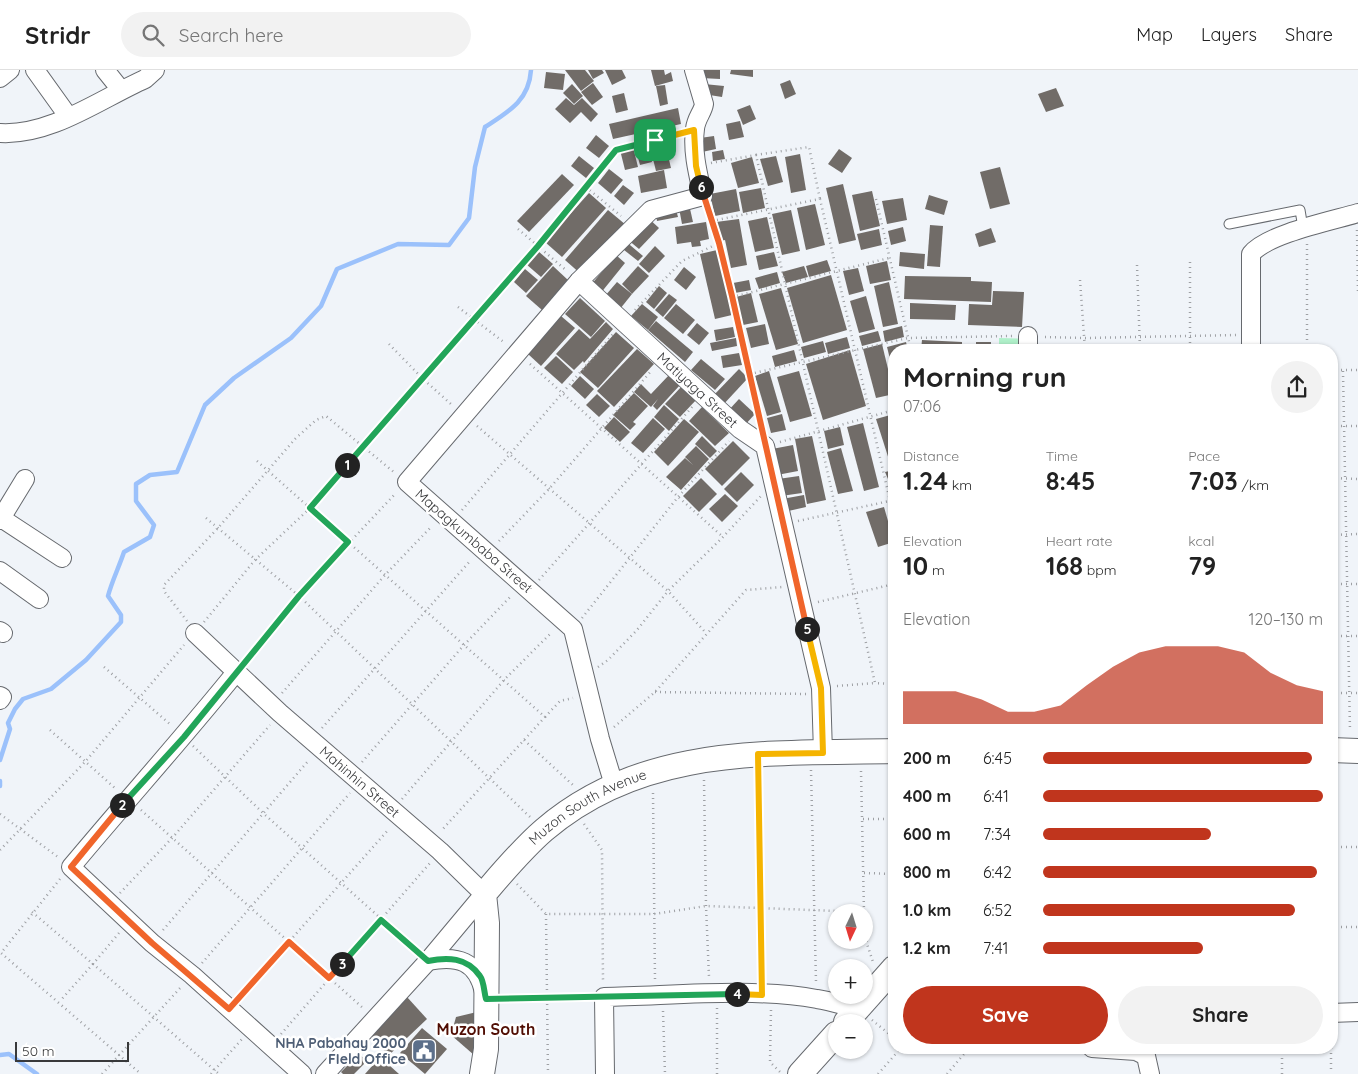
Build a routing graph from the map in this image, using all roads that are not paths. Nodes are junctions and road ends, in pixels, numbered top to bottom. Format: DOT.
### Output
graph roads {
  1 [pos="10,70"];
  2 [pos="35,70"];
  3 [pos="105,70"];
  4 [pos="155,70"];
  5 [pos="694,70"];
  6 [pos="0,78"];
  7 [pos="121,90"];
  8 [pos="68,116"];
  9 [pos="0,133"];
  10 [pos="1357,213"];
  11 [pos="1229,224"];
  12 [pos="1305,228"];
  13 [pos="579,281"];
  14 [pos="1251,342"];
  15 [pos="25,479"];
  16 [pos="1,519"];
  17 [pos="62,558"];
  18 [pos="0,571"];
  19 [pos="39,599"];
  20 [pos="195,633"];
  21 [pos="237,671"];
  22 [pos="0,696"];
  23 [pos="0,700"];
  24 [pos="888,751"];
  25 [pos="817,753"];
  26 [pos="614,785"];
  27 [pos="484,894"];
  28 [pos="428,961"];
  29 [pos="887,976"];
  30 [pos="486,999"];
  31 [pos="1358,1012"];
  32 [pos="1338,1013"];
  33 [pos="848,1014"];
  34 [pos="854,1014"];
  35 [pos="828,1043"];
  36 [pos="1142,1054"];
  37 [pos="302,1074"];
  38 [pos="325,1074"];
  39 [pos="482,1074"];
  40 [pos="605,1074"];
  41 [pos="800,1074"];
  42 [pos="1150,1074"];
  1 -- 6 [label="street"];
  2 -- 8 [label="street"];
  3 -- 7 [label="street"];
  4 -- 7 [label="street"];
  5 -- 13 [label="street, Mapagkumbaba Street"];
  7 -- 8 [label="street"];
  8 -- 9 [label="street"];
  10 -- 12 [label="street"];
  11 -- 12 [label="lane"];
  12 -- 14 [label="street"];
  13 -- 25 [label="street, Matiyaga Street"];
  13 -- 26 [label="street, Mapagkumbaba Street"];
  15 -- 16 [label="street"];
  16 -- 17 [label="street"];
  18 -- 19 [label="street"];
  20 -- 21 [label="street, Mahinhin Street"];
  21 -- 27 [label="street, Mahinhin Street"];
  21 -- 37 [label="street"];
  22 -- 23 [label="street"];
  24 -- 25 [label="street, Muzon South Avenue"];
  25 -- 26 [label="street, Muzon South Avenue"];
  26 -- 27 [label="street, Muzon South Avenue"];
  27 -- 28 [label="street"];
  27 -- 30 [label="street"];
  28 -- 30 [label="street"];
  28 -- 38 [label="street"];
  29 -- 34 [label="street"];
  30 -- 39 [label="street"];
  31 -- 32 [label="street"];
  33 -- 40 [label="street"];
  35 -- 41 [label="street"];
  36 -- 42 [label="street"];
}
